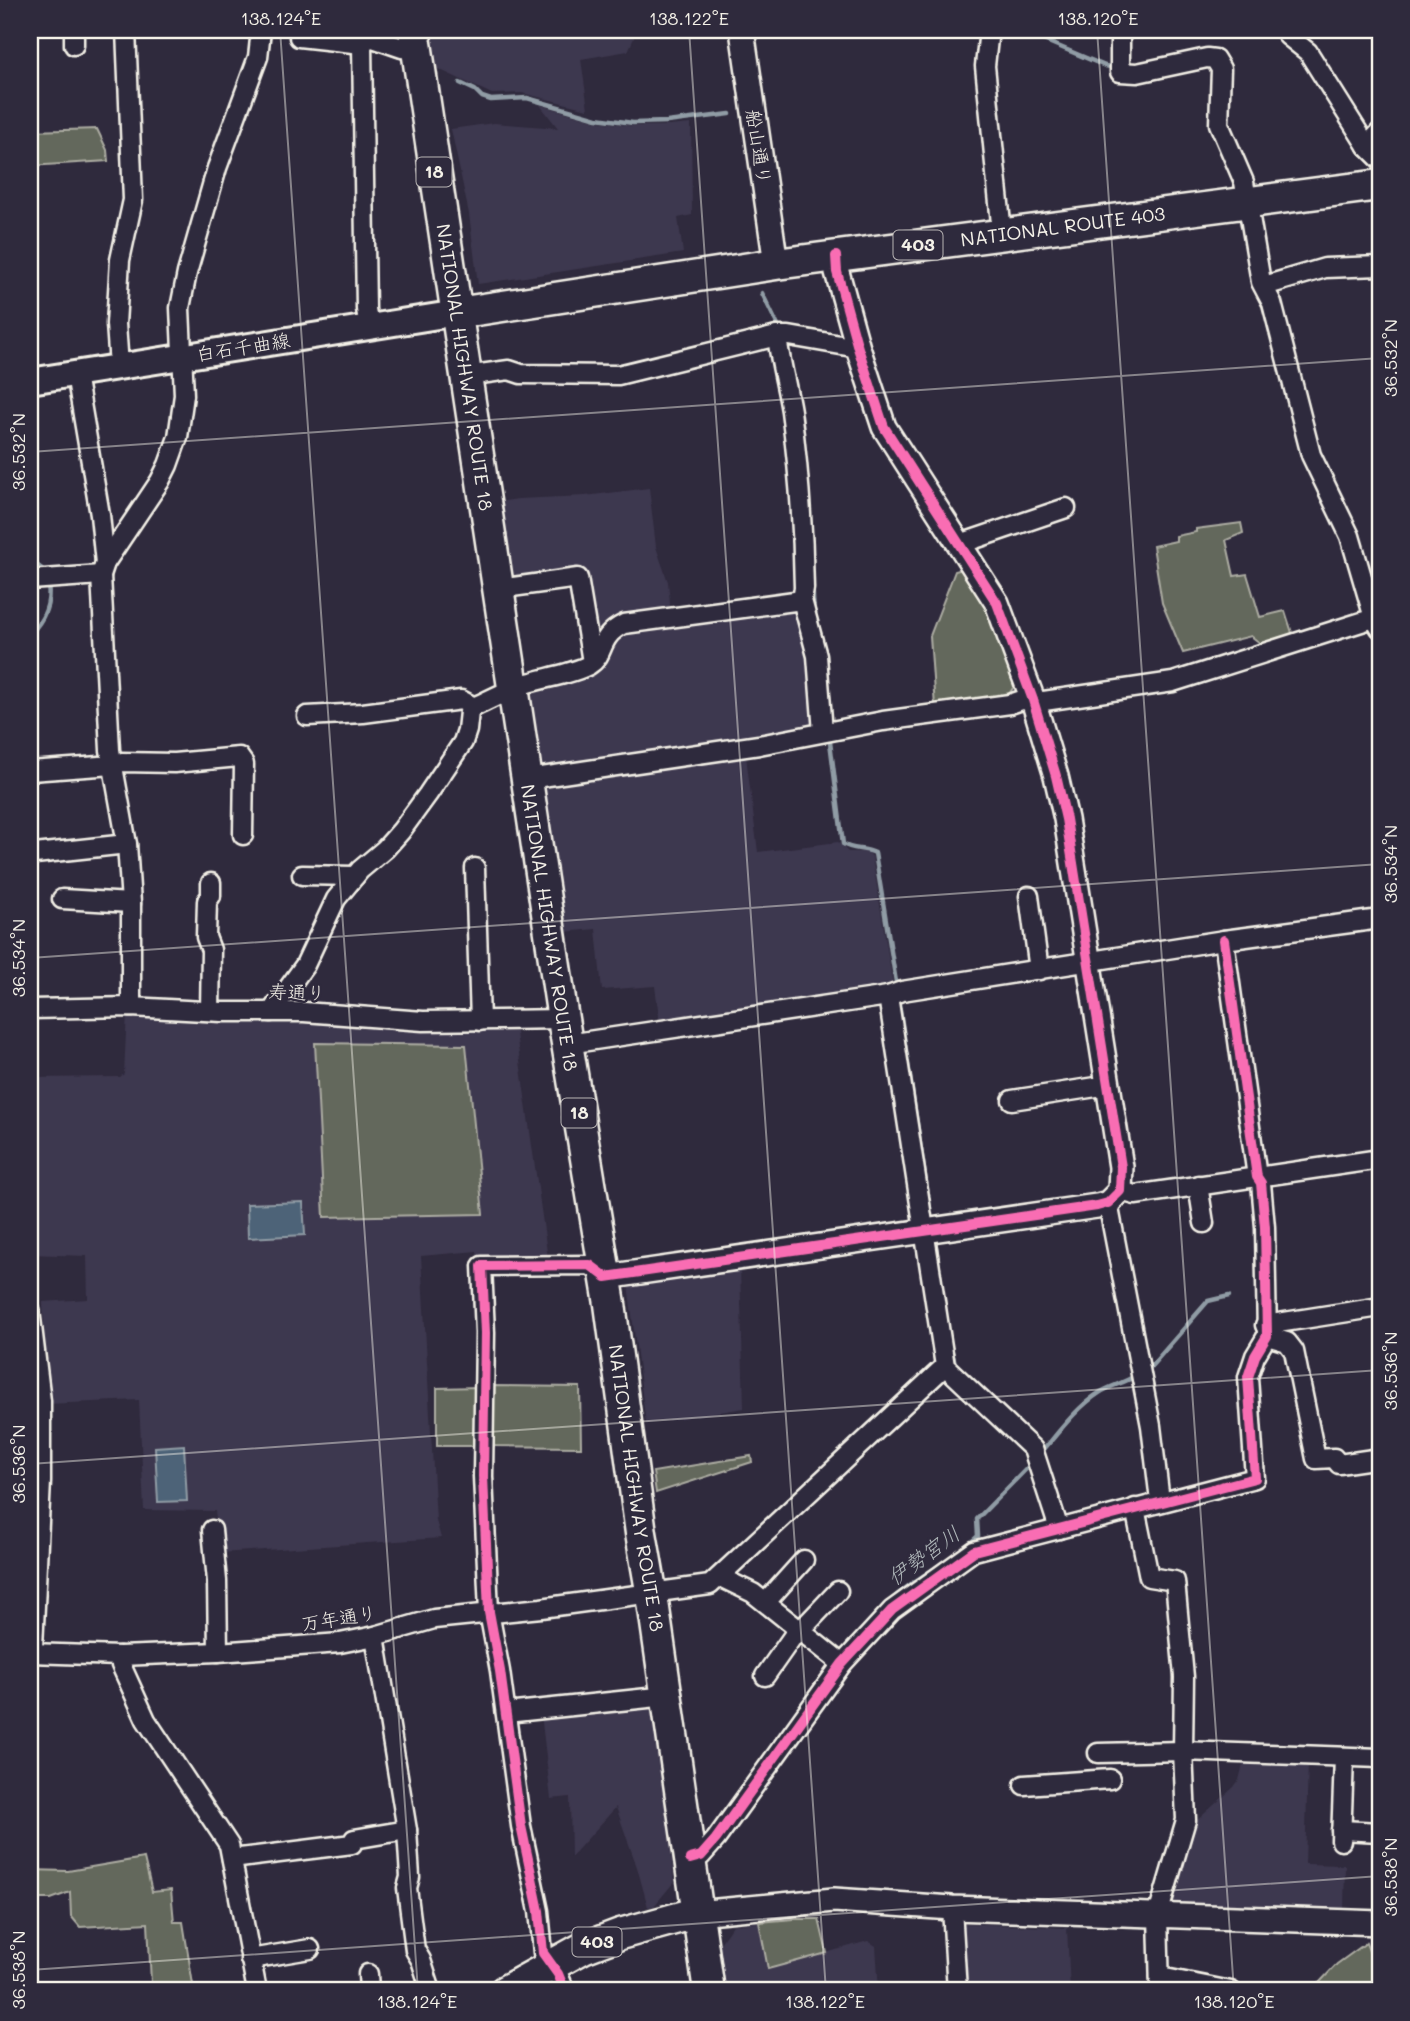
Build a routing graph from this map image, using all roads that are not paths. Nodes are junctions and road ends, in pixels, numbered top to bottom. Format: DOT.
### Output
graph roads {
  1 [pos="126,30"];
  2 [pos="261,30"];
  3 [pos="742,30"];
  4 [pos="989,30"];
  5 [pos="1121,30"];
  6 [pos="1285,30"];
  7 [pos="299,37"];
  8 [pos="416,40"];
  9 [pos="366,41"];
  10 [pos="1380,132"];
  11 [pos="1367,146"];
  12 [pos="1380,159"];
  13 [pos="1380,185"];
  14 [pos="1248,201"];
  15 [pos="1002,233"];
  16 [pos="836,256"];
  17 [pos="776,264"];
  18 [pos="1380,266"];
  19 [pos="1264,286"];
  20 [pos="457,313"];
  21 [pos="369,328"];
  22 [pos="777,336"];
  23 [pos="858,348"];
  24 [pos="184,356"];
  25 [pos="119,366"];
  26 [pos="76,374"];
  27 [pos="466,376"];
  28 [pos="30,381"];
  29 [pos="1066,508"];
  30 [pos="960,544"];
  31 [pos="103,569"];
  32 [pos="40,580"];
  33 [pos="498,589"];
  34 [pos="802,600"];
  35 [pos="1377,623"];
  36 [pos="592,662"];
  37 [pos="513,689"];
  38 [pos="1032,700"];
  39 [pos="474,707"];
  40 [pos="307,716"];
  41 [pos="829,731"];
  42 [pos="113,765"];
  43 [pos="30,771"];
  44 [pos="528,779"];
  45 [pos="243,835"];
  46 [pos="127,844"];
  47 [pos="35,854"];
  48 [pos="475,869"];
  49 [pos="302,875"];
  50 [pos="355,876"];
  51 [pos="211,883"];
  52 [pos="1029,896"];
  53 [pos="62,899"];
  54 [pos="131,903"];
  55 [pos="1380,919"];
  56 [pos="1224,940"];
  57 [pos="1089,961"];
  58 [pos="1039,970"];
  59 [pos="894,994"];
  60 [pos="131,1007"];
  61 [pos="30,1009"];
  62 [pos="209,1011"];
  63 [pos="271,1012"];
  64 [pos="480,1021"];
  65 [pos="566,1031"];
  66 [pos="1109,1085"];
  67 [pos="1012,1100"];
  68 [pos="1380,1159"];
  69 [pos="1257,1177"];
  70 [pos="1198,1185"];
  71 [pos="1114,1197"];
  72 [pos="1204,1223"];
  73 [pos="925,1229"];
  74 [pos="606,1277"];
  75 [pos="1380,1307"];
  76 [pos="30,1310"];
  77 [pos="1266,1331"];
  78 [pos="945,1366"];
  79 [pos="1380,1458"];
  80 [pos="1160,1502"];
  81 [pos="1135,1508"];
  82 [pos="1059,1529"];
  83 [pos="212,1530"];
  84 [pos="804,1560"];
  85 [pos="720,1577"];
  86 [pos="838,1591"];
  87 [pos="652,1593"];
  88 [pos="766,1602"];
  89 [pos="489,1612"];
  90 [pos="799,1630"];
  91 [pos="375,1636"];
  92 [pos="218,1652"];
  93 [pos="30,1653"];
  94 [pos="120,1656"];
  95 [pos="842,1664"];
  96 [pos="765,1676"];
  97 [pos="667,1696"];
  98 [pos="506,1713"];
  99 [pos="1183,1751"];
  100 [pos="1344,1757"];
  101 [pos="1380,1758"];
  102 [pos="1034,1789"];
  103 [pos="407,1830"];
  104 [pos="1380,1832"];
  105 [pos="690,1858"];
  106 [pos="232,1859"];
  107 [pos="952,1908"];
  108 [pos="696,1913"];
  109 [pos="1158,1915"];
  110 [pos="1380,1924"];
  111 [pos="310,1949"];
  112 [pos="250,1959"];
  113 [pos="551,1964"];
  114 [pos="1160,1984"];
  115 [pos="257,1991"];
  116 [pos="431,1991"];
  117 [pos="505,1991"];
  118 [pos="565,1991"];
  119 [pos="709,1991"];
  120 [pos="957,1991"];
  121 [pos="1231,1991"];
  1 -- 25 [label="street"];
  2 -- 24 [label="street"];
  3 -- 17 [label="street, 船山通り"];
  4 -- 15 [label="street"];
  5 -- 14 [label="street"];
  6 -- 11 [label="street"];
  7 -- 9 [label="street"];
  8 -- 9 [label="street"];
  8 -- 20 [label="highway, NATIONAL HIGHWAY ROUTE 18 / 18"];
  9 -- 21 [label="street"];
  10 -- 11 [label="street"];
  11 -- 12 [label="street"];
  13 -- 14 [label="highway, NATIONAL ROUTE 403 / 403"];
  14 -- 15 [label="highway, NATIONAL ROUTE 403 / 403"];
  14 -- 19 [label="street"];
  15 -- 16 [label="highway, NATIONAL ROUTE 403 / 403"];
  16 -- 17 [label="highway, NATIONAL ROUTE 403 / 403"];
  16 -- 23 [label="street"];
  17 -- 20 [label="highway, NATIONAL ROUTE 403 / 403"];
  18 -- 19 [label="street"];
  19 -- 35 [label="street"];
  20 -- 21 [label="main road, 白石千曲線"];
  20 -- 27 [label="highway, NATIONAL HIGHWAY ROUTE 18 / 18"];
  21 -- 24 [label="main road, 白石千曲線"];
  22 -- 23 [label="street"];
  22 -- 27 [label="street"];
  22 -- 34 [label="street"];
  23 -- 30 [label="street"];
  24 -- 25 [label="main road, 白石千曲線"];
  24 -- 31 [label="street"];
  25 -- 26 [label="main road, 白石千曲線"];
  26 -- 28 [label="main road, 白石千曲線"];
  26 -- 31 [label="street"];
  27 -- 33 [label="highway, NATIONAL HIGHWAY ROUTE 18 / 18"];
  29 -- 30 [label="street"];
  30 -- 38 [label="street"];
  31 -- 32 [label="street"];
  31 -- 42 [label="street"];
  33 -- 36 [label="street"];
  33 -- 37 [label="highway, NATIONAL HIGHWAY ROUTE 18 / 18"];
  34 -- 36 [label="street"];
  34 -- 41 [label="street"];
  35 -- 38 [label="street"];
  36 -- 37 [label="street"];
  37 -- 39 [label="street"];
  37 -- 44 [label="highway, NATIONAL HIGHWAY ROUTE 18 / 18"];
  38 -- 41 [label="street"];
  38 -- 57 [label="street"];
  39 -- 40 [label="street"];
  39 -- 50 [label="street"];
  41 -- 44 [label="street"];
  42 -- 43 [label="street"];
  42 -- 45 [label="street"];
  42 -- 46 [label="street"];
  44 -- 65 [label="highway, NATIONAL HIGHWAY ROUTE 18 / 18"];
  46 -- 47 [label="street"];
  46 -- 54 [label="street"];
  48 -- 64 [label="street"];
  49 -- 50 [label="street"];
  50 -- 63 [label="street"];
  51 -- 62 [label="street"];
  52 -- 58 [label="street"];
  53 -- 54 [label="street"];
  54 -- 60 [label="street"];
  55 -- 56 [label="street, 寿通り"];
  56 -- 57 [label="street, 寿通り"];
  56 -- 69 [label="street"];
  57 -- 58 [label="street, 寿通り"];
  57 -- 66 [label="street"];
  58 -- 59 [label="street, 寿通り"];
  59 -- 65 [label="street, 寿通り"];
  59 -- 73 [label="street"];
  60 -- 61 [label="street, 寿通り"];
  60 -- 62 [label="street, 寿通り"];
  62 -- 63 [label="street, 寿通り"];
  63 -- 64 [label="street, 寿通り"];
  64 -- 65 [label="street, 寿通り"];
  65 -- 74 [label="highway, NATIONAL HIGHWAY ROUTE 18 / 18"];
  66 -- 67 [label="street"];
  66 -- 71 [label="street"];
  68 -- 69 [label="street"];
  69 -- 70 [label="street"];
  69 -- 77 [label="street"];
  70 -- 71 [label="street"];
  70 -- 72 [label="street"];
  71 -- 73 [label="street"];
  71 -- 80 [label="street"];
  73 -- 74 [label="street"];
  73 -- 78 [label="street"];
  74 -- 87 [label="highway, NATIONAL HIGHWAY ROUTE 18 / 18"];
  74 -- 89 [label="street"];
  75 -- 77 [label="street"];
  76 -- 93 [label="street"];
  77 -- 79 [label="street"];
  77 -- 80 [label="street"];
  78 -- 82 [label="street"];
  78 -- 85 [label="street"];
  80 -- 81 [label="street"];
  81 -- 82 [label="street"];
  81 -- 99 [label="street"];
  82 -- 95 [label="street"];
  83 -- 92 [label="street"];
  84 -- 88 [label="street"];
  85 -- 87 [label="street, 万年通り"];
  85 -- 88 [label="street"];
  86 -- 90 [label="street"];
  87 -- 89 [label="street, 万年通り"];
  87 -- 97 [label="highway, NATIONAL HIGHWAY ROUTE 18 / 18"];
  88 -- 90 [label="street"];
  89 -- 91 [label="street, 万年通り"];
  89 -- 98 [label="street"];
  90 -- 95 [label="street"];
  90 -- 96 [label="street"];
  91 -- 92 [label="street, 万年通り"];
  91 -- 103 [label="street"];
  92 -- 94 [label="street, 万年通り"];
  93 -- 94 [label="street, 万年通り"];
  94 -- 106 [label="street"];
  95 -- 105 [label="street"];
  97 -- 98 [label="street"];
  97 -- 105 [label="highway, NATIONAL HIGHWAY ROUTE 18 / 18"];
  98 -- 113 [label="street"];
  99 -- 100 [label="street"];
  99 -- 102 [label="street"];
  99 -- 109 [label="street"];
  100 -- 101 [label="street"];
  100 -- 104 [label="street"];
  103 -- 106 [label="street"];
  103 -- 116 [label="street"];
  105 -- 108 [label="highway, NATIONAL HIGHWAY ROUTE 18 / 18"];
  106 -- 112 [label="street"];
  107 -- 108 [label="street"];
  107 -- 109 [label="street"];
  107 -- 120 [label="street"];
  108 -- 113 [label="highway, 403"];
  108 -- 119 [label="highway, NATIONAL HIGHWAY ROUTE 18 / 18"];
  109 -- 110 [label="street"];
  109 -- 114 [label="street"];
  111 -- 112 [label="street"];
  112 -- 115 [label="street"];
  113 -- 117 [label="highway, 403"];
  113 -- 118 [label="street"];
  114 -- 121 [label="street"];
}
